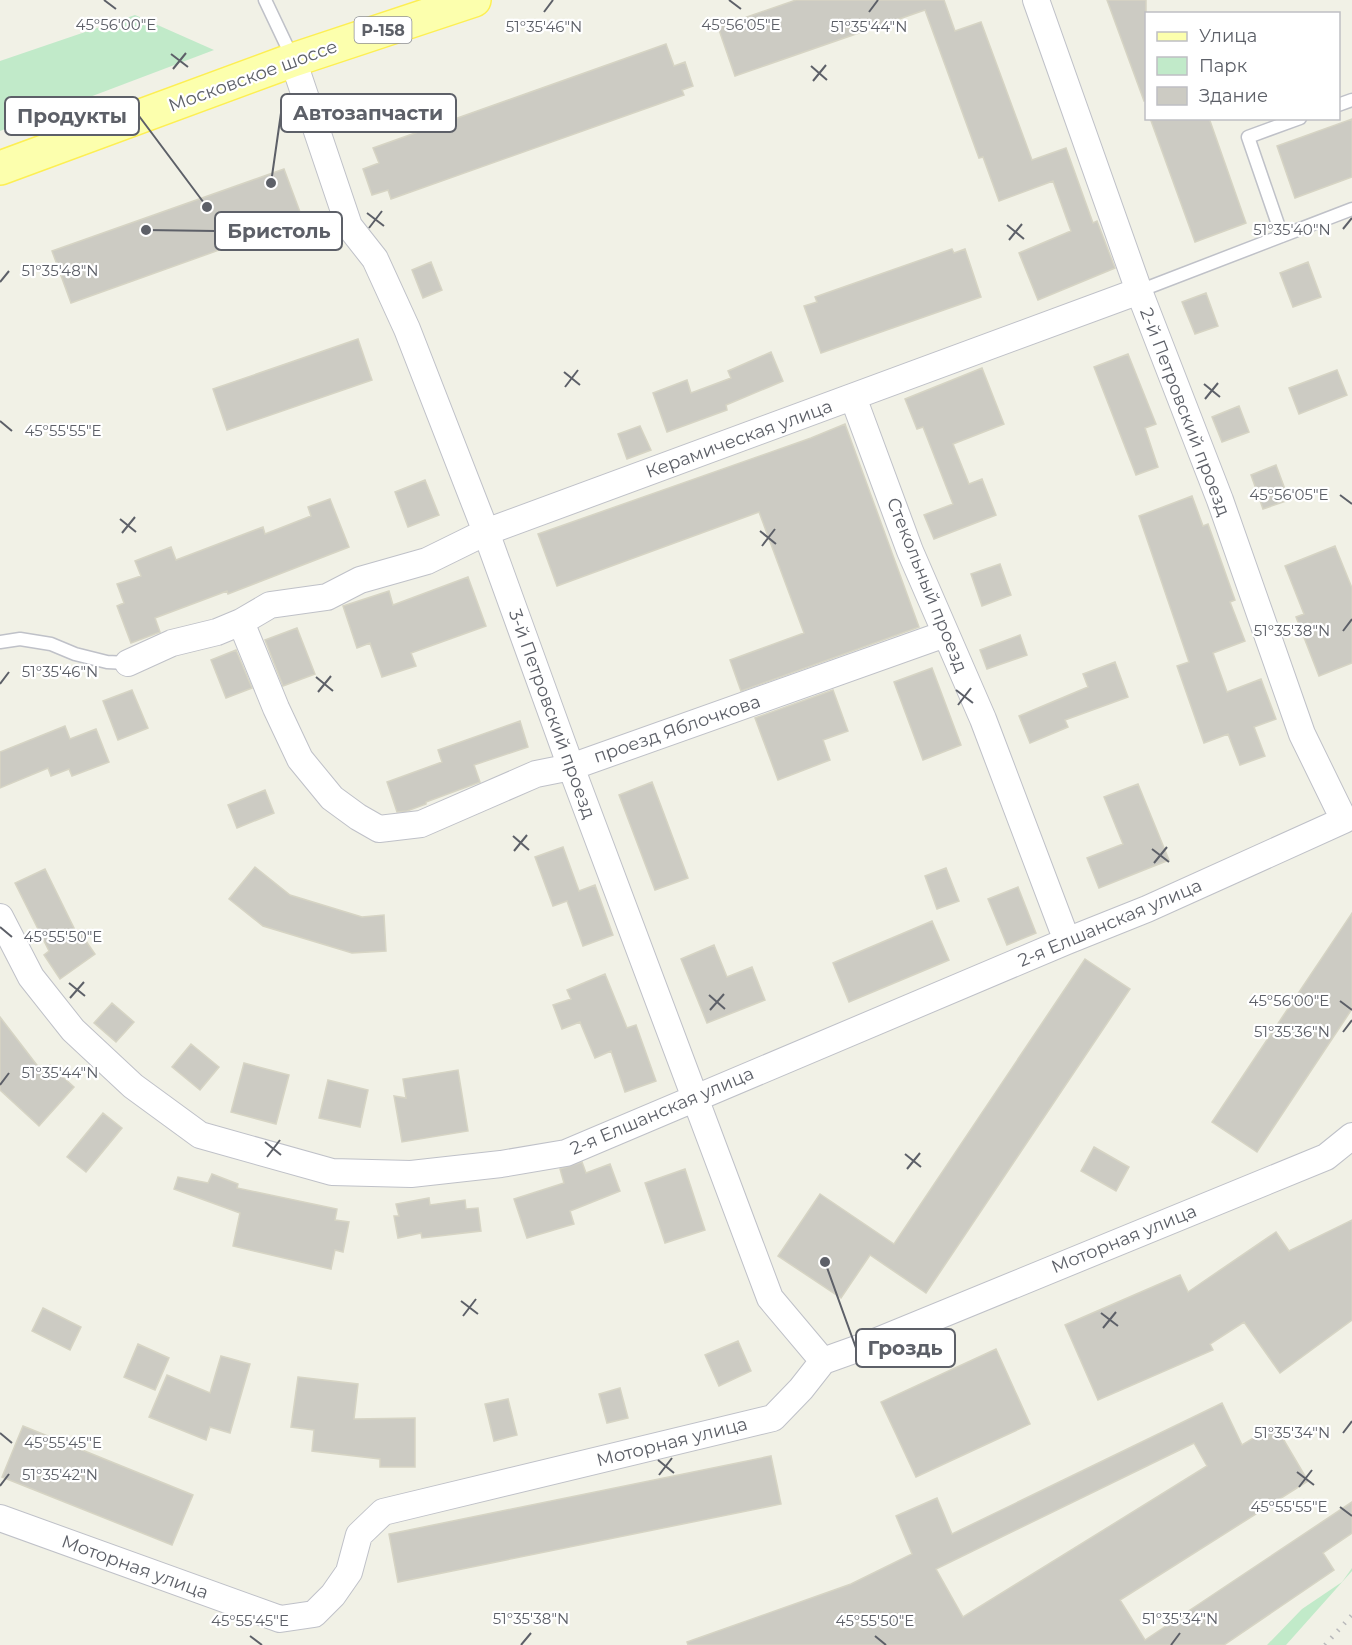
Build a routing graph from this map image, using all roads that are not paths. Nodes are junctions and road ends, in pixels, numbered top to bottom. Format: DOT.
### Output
graph roads {
  1 [pos="265,0"];
  2 [pos="474,0"];
  3 [pos="1036,0"];
  4 [pos="293,60"];
  5 [pos="1295,120"];
  6 [pos="0,168"];
  7 [pos="1352,209"];
  8 [pos="1282,236"];
  9 [pos="1139,291"];
  10 [pos="853,397"];
  11 [pos="486,532"];
  12 [pos="241,622"];
  13 [pos="945,634"];
  14 [pos="0,642"];
  15 [pos="128,663"];
  16 [pos="571,766"];
  17 [pos="1344,820"];
  18 [pos="0,917"];
  19 [pos="1067,940"];
  20 [pos="693,1098"];
  21 [pos="1352,1136"];
  22 [pos="823,1361"];
  23 [pos="0,1518"];
  1 -- 4 [label="lane"];
  2 -- 4 [label="main road, Московское шоссе / Р-158"];
  3 -- 9 [label="street, 2-й Петровский проезд"];
  4 -- 6 [label="main road, Московское шоссе / Р-158"];
  4 -- 11 [label="street, 3-й Петровский проезд"];
  5 -- 8 [label="lane"];
  7 -- 8 [label="lane, Керамическая улица"];
  8 -- 9 [label="lane, Керамическая улица"];
  9 -- 10 [label="street, Керамическая улица"];
  9 -- 17 [label="street, 2-й Петровский проезд"];
  10 -- 11 [label="street, Керамическая улица"];
  10 -- 13 [label="street, Стекольный проезд"];
  11 -- 12 [label="street, Керамическая улица"];
  11 -- 16 [label="street, 3-й Петровский проезд"];
  12 -- 15 [label="street, Керамическая улица"];
  12 -- 16 [label="street, проезд Яблочкова"];
  13 -- 16 [label="street, проезд Яблочкова"];
  13 -- 19 [label="street, Стекольный проезд"];
  14 -- 15 [label="lane"];
  16 -- 20 [label="street, 3-й Петровский проезд"];
  17 -- 19 [label="street, 2-я Елшанская улица"];
  18 -- 20 [label="street, 2-я Елшанская улица"];
  19 -- 20 [label="street, 2-я Елшанская улица"];
  20 -- 22 [label="street, 3-й Петровский проезд"];
  21 -- 22 [label="street, Моторная улица"];
  22 -- 23 [label="street, Моторная улица"];
}
